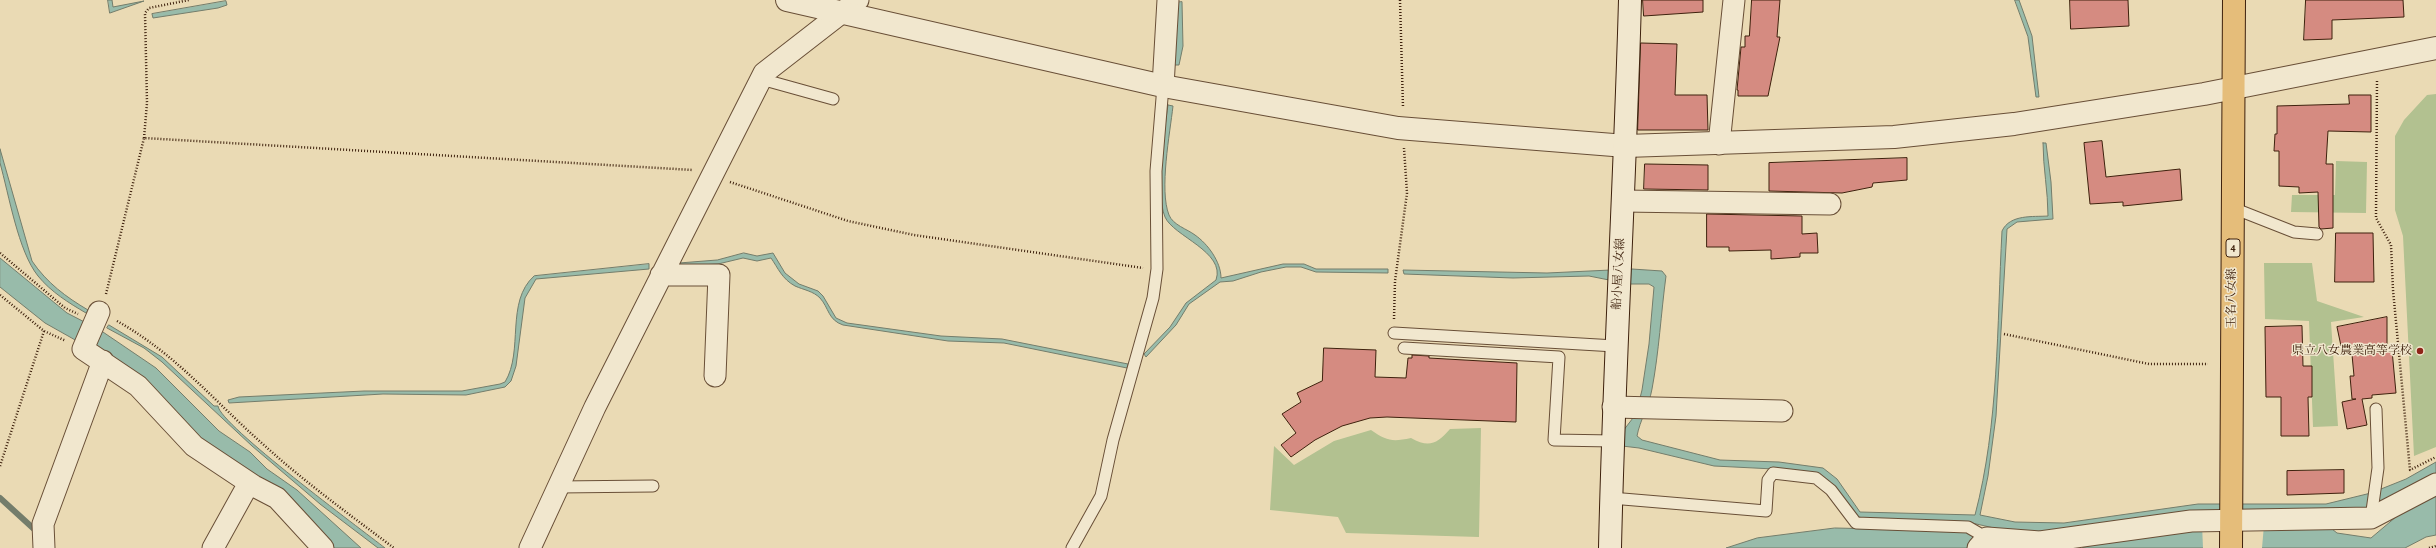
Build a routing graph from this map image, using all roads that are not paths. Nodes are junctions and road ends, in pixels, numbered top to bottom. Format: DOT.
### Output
graph roads {
  1 [pos="787,0"];
  2 [pos="1168,0"];
  3 [pos="1630,0"];
  4 [pos="1734,0"];
  5 [pos="2234,0"];
  6 [pos="851,6"];
  7 [pos="2436,48"];
  8 [pos="761,79"];
  9 [pos="1163,86"];
  10 [pos="2233,88"];
  11 [pos="833,99"];
  12 [pos="1719,144"];
  13 [pos="1626,146"];
  14 [pos="1623,201"];
  15 [pos="1830,204"];
  16 [pos="2233,208"];
  17 [pos="2317,234"];
  18 [pos="661,275"];
  19 [pos="95,320"];
  20 [pos="1394,333"];
  21 [pos="1615,346"];
  22 [pos="1404,348"];
  23 [pos="103,361"];
  24 [pos="715,376"];
  25 [pos="1631,408"];
  26 [pos="2376,409"];
  27 [pos="1782,411"];
  28 [pos="1613,441"];
  29 [pos="249,483"];
  30 [pos="2436,484"];
  31 [pos="653,486"];
  32 [pos="558,488"];
  33 [pos="1611,498"];
  34 [pos="2371,518"];
  35 [pos="2232,522"];
  36 [pos="1983,542"];
  37 [pos="43,546"];
  38 [pos="213,548"];
  39 [pos="324,548"];
  40 [pos="530,548"];
  41 [pos="1072,548"];
  42 [pos="1610,548"];
  43 [pos="2231,548"];
  1 -- 6 [label="street"];
  2 -- 9 [label="street"];
  3 -- 13 [label="street, 船小屋八女線"];
  4 -- 12 [label="street"];
  5 -- 10 [label="main road, 玉名八女線 / 4"];
  6 -- 8 [label="street"];
  6 -- 9 [label="street"];
  7 -- 10 [label="street"];
  8 -- 11 [label="lane"];
  8 -- 18 [label="street"];
  9 -- 13 [label="street"];
  9 -- 41 [label="lane"];
  10 -- 12 [label="street"];
  10 -- 16 [label="main road, 玉名八女線 / 4"];
  12 -- 13 [label="street"];
  13 -- 14 [label="street, 船小屋八女線"];
  14 -- 15 [label="street"];
  14 -- 21 [label="street, 船小屋八女線"];
  16 -- 17 [label="lane"];
  16 -- 35 [label="main road, 玉名八女線 / 4"];
  18 -- 24 [label="street"];
  18 -- 32 [label="street"];
  19 -- 23 [label="street"];
  20 -- 21 [label="lane"];
  21 -- 25 [label="street, 船小屋八女線"];
  22 -- 28 [label="lane"];
  23 -- 29 [label="street"];
  23 -- 37 [label="street"];
  25 -- 27 [label="street"];
  25 -- 28 [label="street, 船小屋八女線"];
  26 -- 34 [label="lane"];
  28 -- 33 [label="street, 船小屋八女線"];
  29 -- 38 [label="street"];
  29 -- 39 [label="street"];
  30 -- 34 [label="street"];
  31 -- 32 [label="lane"];
  32 -- 40 [label="street"];
  33 -- 36 [label="lane"];
  33 -- 42 [label="street, 船小屋八女線"];
  34 -- 35 [label="street"];
  35 -- 36 [label="street"];
  35 -- 43 [label="main road, 玉名八女線 / 4"];
}
